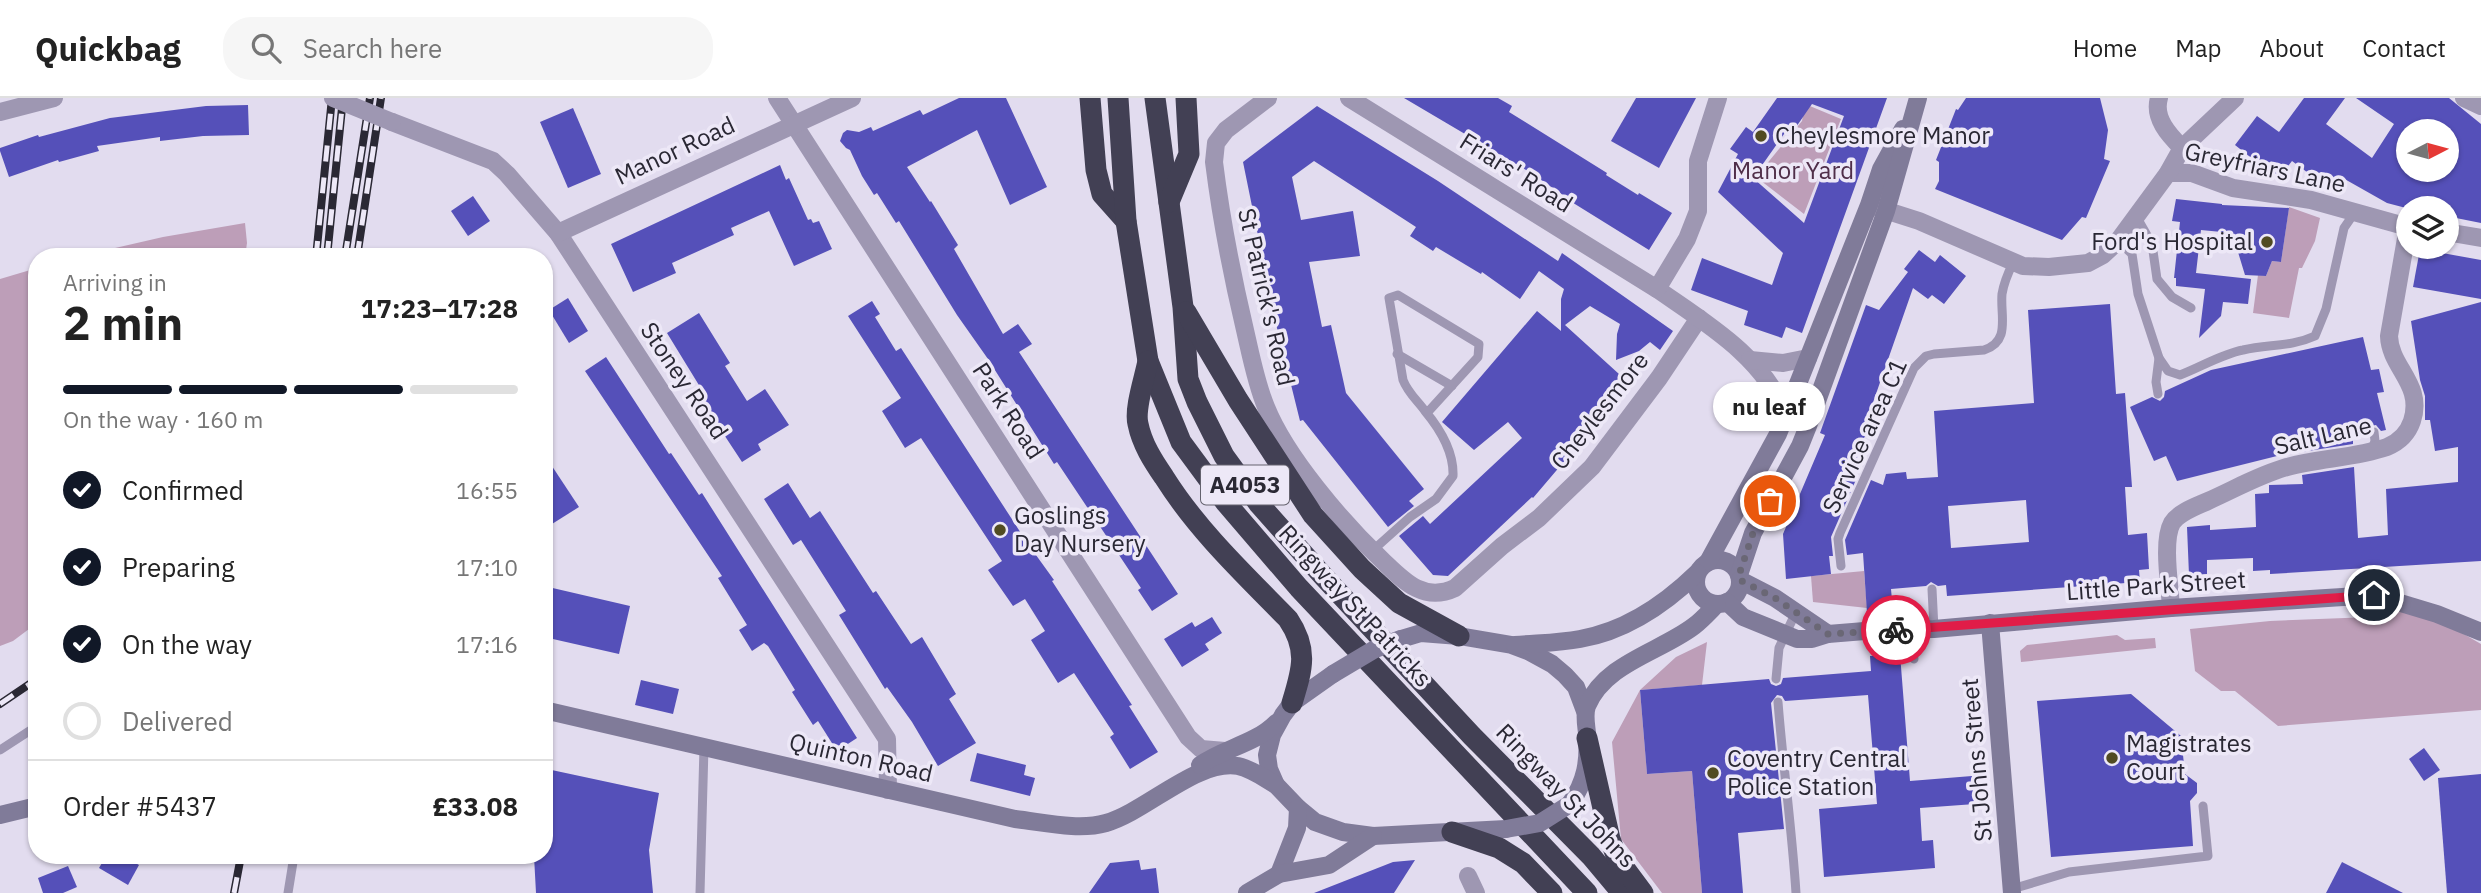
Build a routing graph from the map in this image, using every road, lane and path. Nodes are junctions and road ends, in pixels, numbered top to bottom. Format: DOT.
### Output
graph roads {
  1 [pos="54,98"];
  2 [pos="333,98"];
  3 [pos="777,98"];
  4 [pos="852,98"];
  5 [pos="1090,98"];
  6 [pos="1118,98"];
  7 [pos="1155,98"];
  8 [pos="1186,98"];
  9 [pos="1268,98"];
  10 [pos="1349,98"];
  11 [pos="1718,98"];
  12 [pos="2159,98"];
  13 [pos="2235,98"];
  14 [pos="2464,98"];
  15 [pos="1915,105"];
  16 [pos="2481,106"];
  17 [pos="0,112"];
  18 [pos="793,124"];
  19 [pos="2182,148"];
  20 [pos="2168,173"];
  21 [pos="1168,204"];
  22 [pos="1878,208"];
  23 [pos="2355,212"];
  24 [pos="2136,216"];
  25 [pos="1126,221"];
  26 [pos="2396,224"];
  27 [pos="558,233"];
  28 [pos="2459,235"];
  29 [pos="2481,239"];
  30 [pos="2118,241"];
  31 [pos="2403,259"];
  32 [pos="2013,262"];
  33 [pos="1657,289"];
  34 [pos="1183,307"];
  35 [pos="2191,308"];
  36 [pos="1699,318"];
  37 [pos="1397,354"];
  38 [pos="1808,358"];
  39 [pos="2159,358"];
  40 [pos="1750,360"];
  41 [pos="1148,361"];
  42 [pos="1452,386"];
  43 [pos="2158,394"];
  44 [pos="1427,413"];
  45 [pos="1785,415"];
  46 [pos="1372,551"];
  47 [pos="1841,566"];
  48 [pos="1703,567"];
  49 [pos="1739,577"];
  50 [pos="1932,589"];
  51 [pos="1428,594"];
  52 [pos="1722,603"];
  53 [pos="2171,608"];
  54 [pos="1796,612"];
  55 [pos="1990,623"];
  56 [pos="1934,629"];
  57 [pos="1910,630"];
  58 [pos="2481,632"];
  59 [pos="1828,634"];
  60 [pos="1459,636"];
  61 [pos="1786,636"];
  62 [pos="1512,645"];
  63 [pos="1914,659"];
  64 [pos="1776,679"];
  65 [pos="1778,702"];
  66 [pos="1287,709"];
  67 [pos="1585,711"];
  68 [pos="553,712"];
  69 [pos="28,732"];
  70 [pos="1472,736"];
  71 [pos="1587,738"];
  72 [pos="704,747"];
  73 [pos="1201,749"];
  74 [pos="0,750"];
  75 [pos="1453,750"];
  76 [pos="1225,751"];
  77 [pos="1276,785"];
  78 [pos="888,790"];
  79 [pos="1164,794"];
  80 [pos="2203,806"];
  81 [pos="28,808"];
  82 [pos="1298,808"];
  83 [pos="0,816"];
  84 [pos="1452,832"];
  85 [pos="1373,836"];
  86 [pos="293,864"];
  87 [pos="1279,874"];
  88 [pos="1468,876"];
  89 [pos="2012,891"];
  90 [pos="288,893"];
  91 [pos="700,893"];
  92 [pos="1247,893"];
  93 [pos="1476,893"];
  94 [pos="1552,893"];
  95 [pos="1587,893"];
  96 [pos="1622,893"];
  97 [pos="1643,893"];
  98 [pos="1796,893"];
  1 -- 17 [label="street"];
  2 -- 27 [label="street, Stoney Road, bridge"];
  3 -- 18 [label="street, Park Road"];
  4 -- 18 [label="street, Manor Road"];
  5 -- 25 [label="highway"];
  6 -- 25 [label="highway, Ringway St Patricks / A4053"];
  7 -- 21 [label="highway, Ringway St Patricks / A4053"];
  8 -- 21 [label="highway"];
  9 -- 46 [label="street, St Patrick's Road"];
  10 -- 33 [label="street, Friars' Road"];
  11 -- 33 [label="street"];
  12 -- 19 [label="street"];
  13 -- 19 [label="street"];
  14 -- 16 [label="street"];
  15 -- 22 [label="street"];
  18 -- 27 [label="street, Manor Road"];
  18 -- 73 [label="street, Park Road"];
  19 -- 20 [label="street"];
  20 -- 23 [label="street, Greyfriars Lane"];
  20 -- 24 [label="street, Greyfriars Lane"];
  21 -- 34 [label="highway, Ringway St Patricks / A4053"];
  22 -- 32 [label="street, Greyfriars Lane"];
  22 -- 38 [label="street"];
  22 -- 49 [label="street"];
  23 -- 26 [label="street, Greyfriars Lane"];
  23 -- 39 [label="lane"];
  24 -- 30 [label="street, Greyfriars Lane"];
  24 -- 35 [label="lane"];
  25 -- 41 [label="highway, Ringway St Patricks / A4053"];
  27 -- 78 [label="street, Stoney Road"];
  28 -- 29 [label="street"];
  30 -- 32 [label="street, Greyfriars Lane"];
  30 -- 39 [label="lane"];
  31 -- 53 [label="street, Salt Lane"];
  32 -- 47 [label="lane, Service area C1"];
  33 -- 36 [label="street, Friars' Road"];
  34 -- 60 [label="highway"];
  34 -- 70 [label="highway, Ringway St Patricks / A4053"];
  36 -- 40 [label="street, Friars' Road"];
  36 -- 51 [label="street, Cheylesmore"];
  37 -- 42 [label="lane"];
  37 -- 42 [label="lane"];
  37 -- 44 [label="lane"];
  38 -- 40 [label="street"];
  38 -- 45 [label="street"];
  39 -- 43 [label="lane"];
  40 -- 45 [label="street, Friars' Road"];
  41 -- 66 [label="highway"];
  41 -- 75 [label="highway, Ringway St Patricks / A4053"];
  42 -- 44 [label="lane"];
  44 -- 46 [label="lane"];
  45 -- 48 [label="street"];
  46 -- 51 [label="street, St Patrick's Road"];
  48 -- 49 [label="street"];
  48 -- 52 [label="street"];
  48 -- 62 [label="street"];
  49 -- 52 [label="street"];
  49 -- 54 [label="street"];
  50 -- 56 [label="lane"];
  52 -- 61 [label="street, Little Park Street"];
  52 -- 67 [label="street"];
  53 -- 55 [label="street, Little Park Street"];
  53 -- 58 [label="street, Little Park Street"];
  54 -- 59 [label="street"];
  54 -- 61 [label="lane"];
  55 -- 56 [label="street, Little Park Street"];
  55 -- 89 [label="street, St Johns Street"];
  56 -- 57 [label="street, Little Park Street"];
  57 -- 59 [label="street, Little Park Street"];
  57 -- 63 [label="lane"];
  59 -- 61 [label="street, Little Park Street"];
  60 -- 62 [label="street, Quinton Road"];
  60 -- 66 [label="street, Quinton Road, bridge"];
  61 -- 64 [label="lane"];
  62 -- 67 [label="street"];
  65 -- 98 [label="lane"];
  66 -- 76 [label="street, Quinton Road"];
  66 -- 77 [label="street"];
  67 -- 71 [label="street"];
  68 -- 72 [label="street, Quinton Road"];
  69 -- 74 [label="lane"];
  70 -- 96 [label="highway, Ringway St Johns / A4053"];
  71 -- 84 [label="street, bridge"];
  71 -- 97 [label="highway"];
  72 -- 78 [label="street, Quinton Road"];
  72 -- 91 [label="lane"];
  73 -- 76 [label="street, Quinton Road"];
  75 -- 95 [label="highway, Ringway St Johns / A4053"];
  76 -- 79 [label="street, Quinton Road"];
  77 -- 79 [label="street, Quinton Road"];
  77 -- 82 [label="street"];
  78 -- 79 [label="street, Quinton Road"];
  80 -- 89 [label="lane"];
  81 -- 83 [label="street"];
  82 -- 85 [label="street"];
  82 -- 87 [label="street"];
  84 -- 85 [label="street"];
  84 -- 94 [label="highway"];
  85 -- 87 [label="street"];
  86 -- 90 [label="lane"];
  87 -- 92 [label="street"];
  88 -- 93 [label="street"];
}
